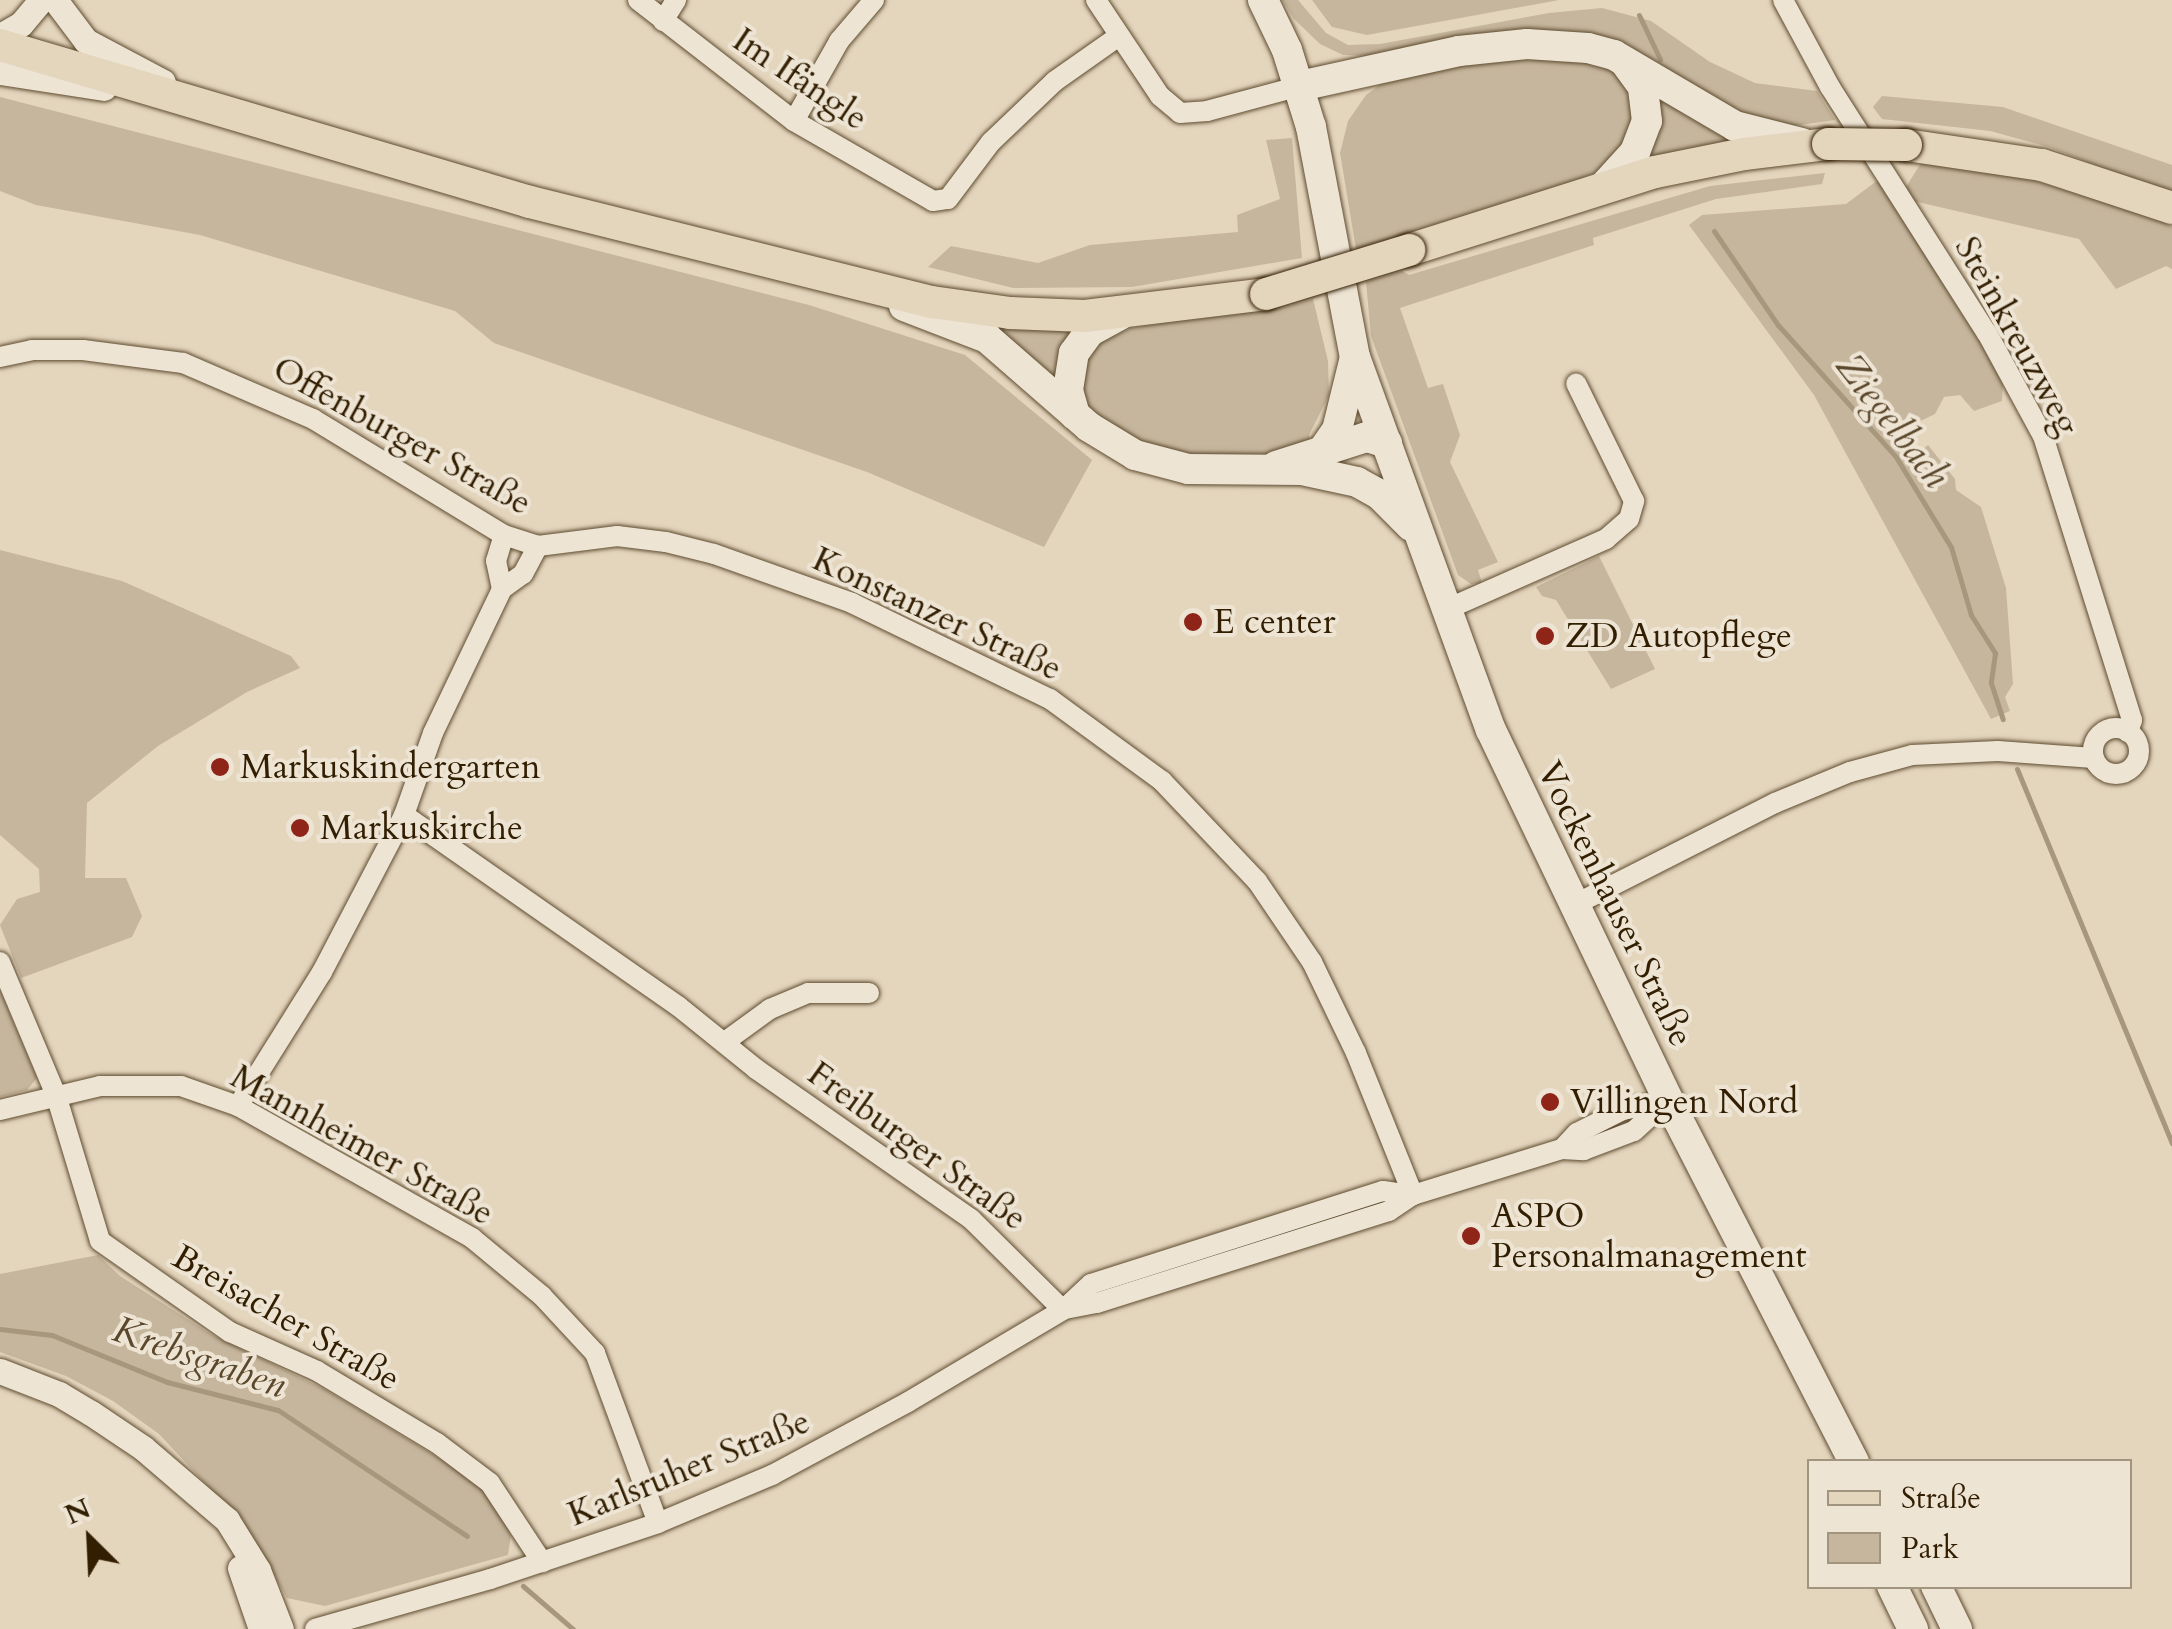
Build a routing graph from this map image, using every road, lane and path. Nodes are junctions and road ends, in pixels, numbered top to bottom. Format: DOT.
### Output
graph roads {
  1 [pos="41,0"];
  2 [pos="55,0"];
  3 [pos="638,0"];
  4 [pos="676,0"];
  5 [pos="874,0"];
  6 [pos="1096,0"];
  7 [pos="1263,0"];
  8 [pos="1782,0"];
  9 [pos="662,21"];
  10 [pos="0,36"];
  11 [pos="1120,36"];
  12 [pos="0,44"];
  13 [pos="1623,60"];
  14 [pos="0,72"];
  15 [pos="1300,86"];
  16 [pos="208,104"];
  17 [pos="794,121"];
  18 [pos="1824,145"];
  19 [pos="1604,186"];
  20 [pos="2172,208"];
  21 [pos="814,274"];
  22 [pos="1122,314"];
  23 [pos="0,357"];
  24 [pos="1356,358"];
  25 [pos="1576,383"];
  26 [pos="1075,415"];
  27 [pos="1387,443"];
  28 [pos="1325,447"];
  29 [pos="1269,468"];
  30 [pos="1302,470"];
  31 [pos="1416,532"];
  32 [pos="504,536"];
  33 [pos="538,546"];
  34 [pos="502,589"];
  35 [pos="1445,610"];
  36 [pos="2128,732"];
  37 [pos="2094,758"];
  38 [pos="404,815"];
  39 [pos="1574,905"];
  40 [pos="0,962"];
  41 [pos="869,993"];
  42 [pos="726,1041"];
  43 [pos="56,1095"];
  44 [pos="1668,1100"];
  45 [pos="238,1106"];
  46 [pos="0,1110"];
  47 [pos="1413,1194"];
  48 [pos="1761,1277"];
  49 [pos="1063,1310"];
  50 [pos="0,1371"];
  51 [pos="1830,1459"];
  52 [pos="1852,1459"];
  53 [pos="1874,1459"];
  54 [pos="203,1503"];
  55 [pos="658,1523"];
  56 [pos="542,1562"];
  57 [pos="1914,1589"];
  58 [pos="1915,1589"];
  59 [pos="1916,1589"];
  60 [pos="261,1629"];
  61 [pos="281,1629"];
  62 [pos="315,1629"];
  63 [pos="1913,1629"];
  64 [pos="1934,1629"];
  65 [pos="1956,1629"];
  1 -- 10 [label="street"];
  2 -- 16 [label="street"];
  3 -- 9 [label="street, Im Ifängle"];
  4 -- 9 [label="street"];
  5 -- 17 [label="street"];
  6 -- 11 [label="street"];
  7 -- 15 [label="main road, Vockenhauser Straße"];
  8 -- 36 [label="street, Steinkreuzweg"];
  9 -- 17 [label="street, Im Ifängle"];
  11 -- 15 [label="street"];
  11 -- 17 [label="street, Im Ifängle"];
  12 -- 16 [label="main road"];
  13 -- 15 [label="main road"];
  13 -- 18 [label="main road"];
  13 -- 19 [label="main road"];
  14 -- 16 [label="street"];
  15 -- 24 [label="main road, Vockenhauser Straße"];
  16 -- 21 [label="main road"];
  18 -- 19 [label="main road"];
  18 -- 20 [label="main road, bridge"];
  19 -- 22 [label="main road, bridge"];
  21 -- 22 [label="main road"];
  21 -- 26 [label="main road"];
  22 -- 26 [label="main road"];
  23 -- 32 [label="street, Offenburger Straße"];
  24 -- 27 [label="main road, Vockenhauser Straße"];
  24 -- 28 [label="main road"];
  25 -- 35 [label="street"];
  26 -- 29 [label="main road"];
  27 -- 28 [label="main road"];
  27 -- 30 [label="main road"];
  27 -- 31 [label="main road, Vockenhauser Straße"];
  28 -- 29 [label="main road"];
  29 -- 30 [label="main road"];
  30 -- 31 [label="main road"];
  31 -- 35 [label="main road, Vockenhauser Straße"];
  32 -- 33 [label="street, Offenburger Straße"];
  32 -- 34 [label="street"];
  33 -- 34 [label="street"];
  33 -- 47 [label="street, Konstanzer Straße"];
  34 -- 38 [label="street"];
  35 -- 39 [label="main road, Vockenhauser Straße"];
  36 -- 37 [label="street"];
  36 -- 37 [label="street"];
  37 -- 39 [label="street"];
  38 -- 42 [label="street, Freiburger Straße"];
  38 -- 45 [label="street"];
  39 -- 44 [label="main road, Vockenhauser Straße"];
  40 -- 43 [label="street"];
  41 -- 42 [label="street"];
  42 -- 49 [label="street, Freiburger Straße"];
  43 -- 45 [label="street, Mannheimer Straße"];
  43 -- 46 [label="street, Mannheimer Straße"];
  43 -- 56 [label="street, Breisacher Straße"];
  44 -- 47 [label="street, Karlsruher Straße"];
  44 -- 48 [label="main road, Vockenhauser Straße"];
  45 -- 55 [label="street, Mannheimer Straße"];
  47 -- 49 [label="street, Karlsruher Straße"];
  48 -- 51 [label="main road, Vockenhauser Straße"];
  48 -- 52 [label="main road, Vockenhauser Straße"];
  48 -- 53 [label="main road, Vockenhauser Straße"];
  49 -- 55 [label="street, Karlsruher Straße"];
  50 -- 54 [label="street"];
  54 -- 60 [label="street"];
  54 -- 61 [label="street"];
  55 -- 56 [label="street, Karlsruher Straße"];
  56 -- 62 [label="street, Karlsruher Straße"];
  57 -- 63 [label="main road"];
  58 -- 64 [label="main road"];
  59 -- 65 [label="main road"];
}
